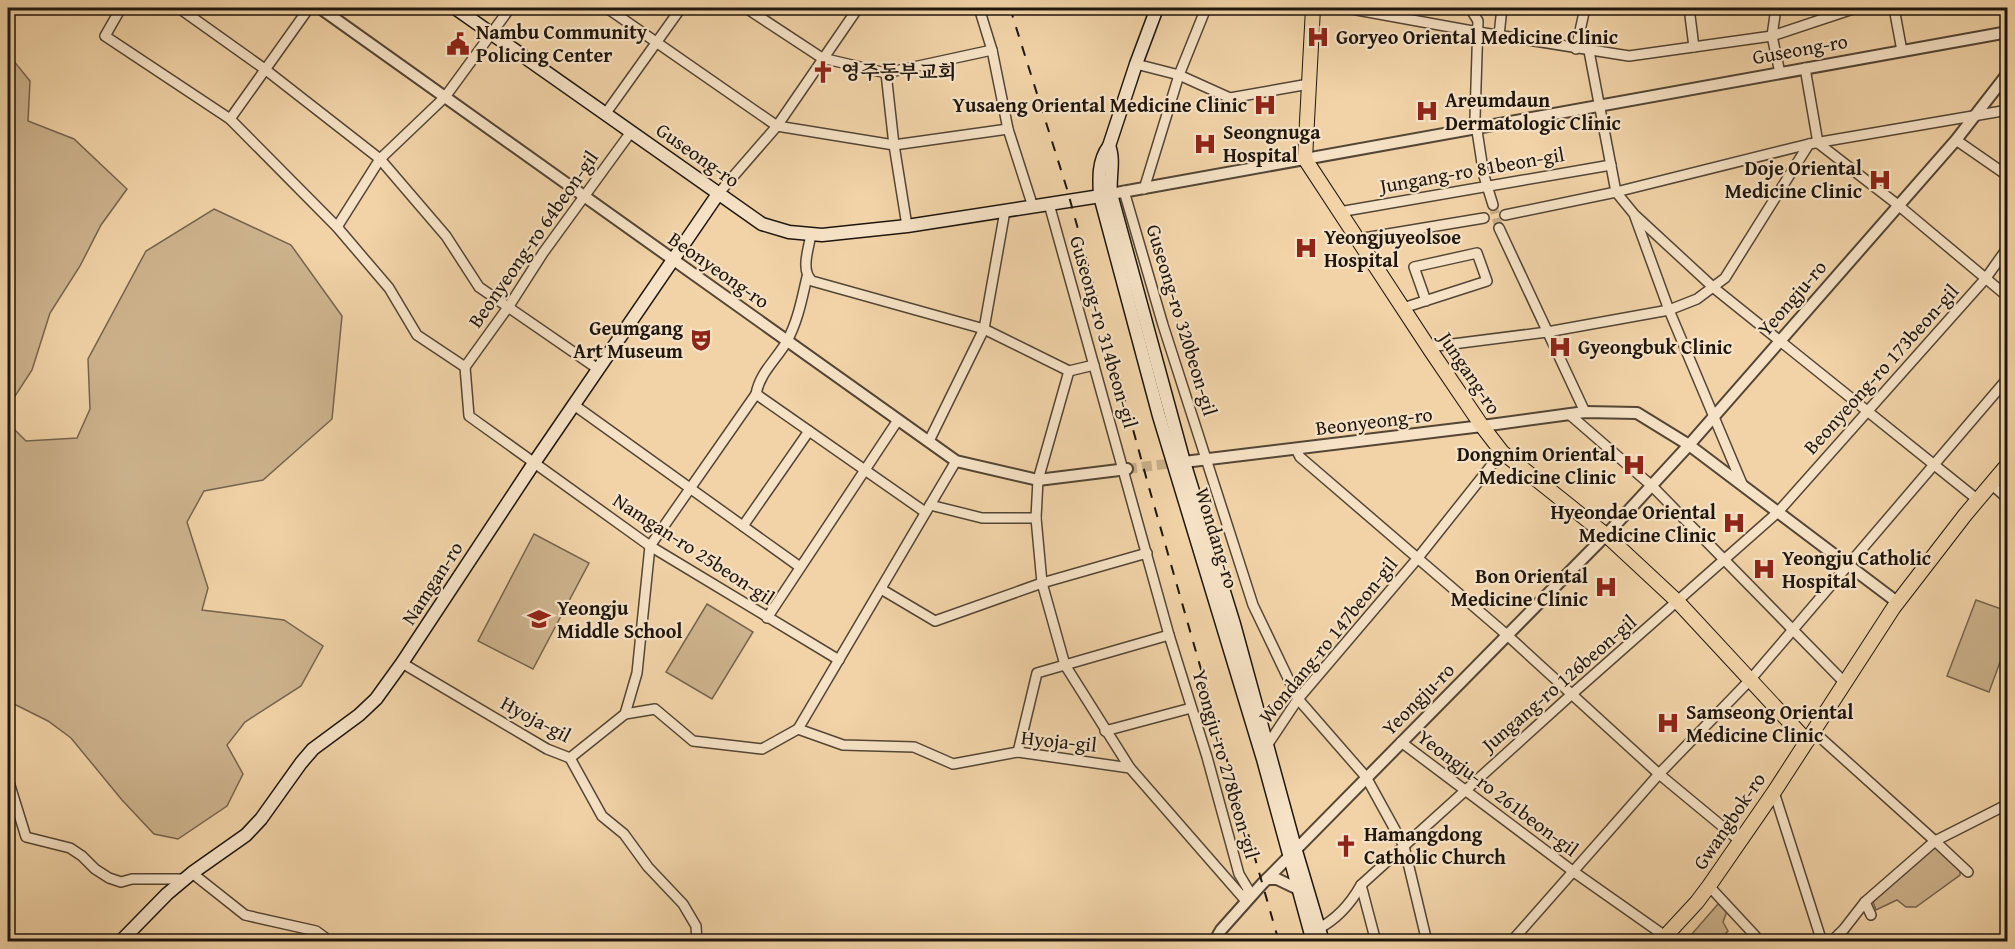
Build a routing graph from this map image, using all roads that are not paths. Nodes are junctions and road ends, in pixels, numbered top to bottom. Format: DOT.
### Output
graph roads {
  1 [pos="122,8"];
  2 [pos="179,8"];
  3 [pos="309,8"];
  4 [pos="320,8"];
  5 [pos="455,8"];
  6 [pos="510,8"];
  7 [pos="607,8"];
  8 [pos="681,8"];
  9 [pos="746,8"];
  10 [pos="858,8"];
  11 [pos="979,8"];
  12 [pos="1157,8"];
  13 [pos="1206,8"];
  14 [pos="1313,8"];
  15 [pos="1346,8"];
  16 [pos="1470,8"];
  17 [pos="1502,8"];
  18 [pos="1585,8"];
  19 [pos="1689,8"];
  20 [pos="1776,8"];
  21 [pos="1856,8"];
  22 [pos="1894,8"];
  23 [pos="1366,9"];
  24 [pos="1478,32"];
  25 [pos="2007,32"];
  26 [pos="491,33"];
  27 [pos="1499,35"];
  28 [pos="1772,36"];
  29 [pos="656,43"];
  30 [pos="1694,47"];
  31 [pos="1576,49"];
  32 [pos="992,50"];
  33 [pos="1589,51"];
  34 [pos="1902,51"];
  35 [pos="822,58"];
  36 [pos="1136,64"];
  37 [pos="1805,68"];
  38 [pos="266,70"];
  39 [pos="886,73"];
  40 [pos="1780,73"];
  41 [pos="2007,73"];
  42 [pos="1179,75"];
  43 [pos="1309,84"];
  44 [pos="446,97"];
  45 [pos="1600,105"];
  46 [pos="2007,110"];
  47 [pos="606,113"];
  48 [pos="1976,114"];
  49 [pos="230,119"];
  50 [pos="777,126"];
  51 [pos="1476,128"];
  52 [pos="1008,129"];
  53 [pos="631,132"];
  54 [pos="1956,140"];
  55 [pos="1813,144"];
  56 [pos="894,145"];
  57 [pos="380,159"];
  58 [pos="1305,159"];
  59 [pos="1611,165"];
  60 [pos="2007,176"];
  61 [pos="1486,185"];
  62 [pos="1144,189"];
  63 [pos="1124,191"];
  64 [pos="1616,192"];
  65 [pos="718,194"];
  66 [pos="1106,195"];
  67 [pos="584,196"];
  68 [pos="1049,204"];
  69 [pos="1898,205"];
  70 [pos="1493,206"];
  71 [pos="1033,207"];
  72 [pos="1005,211"];
  73 [pos="1339,212"];
  74 [pos="1505,214"];
  75 [pos="1634,214"];
  76 [pos="1485,218"];
  77 [pos="907,226"];
  78 [pos="337,227"];
  79 [pos="1498,228"];
  80 [pos="811,234"];
  81 [pos="1358,239"];
  82 [pos="2007,248"];
  83 [pos="673,260"];
  84 [pos="807,277"];
  85 [pos="1986,278"];
  86 [pos="1714,288"];
  87 [pos="2007,297"];
  88 [pos="1426,301"];
  89 [pos="509,306"];
  90 [pos="1403,308"];
  91 [pos="1669,310"];
  92 [pos="984,330"];
  93 [pos="1546,332"];
  94 [pos="787,340"];
  95 [pos="1779,341"];
  96 [pos="1429,347"];
  97 [pos="1094,365"];
  98 [pos="465,367"];
  99 [pos="598,369"];
  100 [pos="1069,371"];
  101 [pos="2007,378"];
  102 [pos="756,394"];
  103 [pos="574,405"];
  104 [pos="1866,411"];
  105 [pos="1585,412"];
  106 [pos="1569,414"];
  107 [pos="1715,416"];
  108 [pos="898,420"];
  109 [pos="1482,426"];
  110 [pos="809,431"];
  111 [pos="929,441"];
  112 [pos="1689,445"];
  113 [pos="1296,449"];
  114 [pos="1503,452"];
  115 [pos="1206,459"];
  116 [pos="956,461"];
  117 [pos="1184,462"];
  118 [pos="534,463"];
  119 [pos="1933,464"];
  120 [pos="2007,465"];
  121 [pos="1125,469"];
  122 [pos="865,470"];
  123 [pos="1038,480"];
  124 [pos="1991,484"];
  125 [pos="1652,486"];
  126 [pos="1743,486"];
  127 [pos="691,489"];
  128 [pos="2007,499"];
  129 [pos="1978,500"];
  130 [pos="928,509"];
  131 [pos="1778,512"];
  132 [pos="1036,518"];
  133 [pos="743,526"];
  134 [pos="1606,535"];
  135 [pos="650,546"];
  136 [pos="1147,553"];
  137 [pos="1417,559"];
  138 [pos="1724,560"];
  139 [pos="1847,564"];
  140 [pos="800,567"];
  141 [pos="1042,583"];
  142 [pos="880,589"];
  143 [pos="1678,602"];
  144 [pos="1897,602"];
  145 [pos="767,618"];
  146 [pos="1793,630"];
  147 [pos="1169,635"];
  148 [pos="1507,635"];
  149 [pos="839,660"];
  150 [pos="402,663"];
  151 [pos="1065,665"];
  152 [pos="1750,680"];
  153 [pos="1844,682"];
  154 [pos="1572,694"];
  155 [pos="1298,699"];
  156 [pos="1191,708"];
  157 [pos="625,714"];
  158 [pos="798,729"];
  159 [pos="1105,731"];
  160 [pos="1810,736"];
  161 [pos="1401,742"];
  162 [pos="1268,744"];
  163 [pos="1018,752"];
  164 [pos="570,758"];
  165 [pos="1130,768"];
  166 [pos="1659,774"];
  167 [pos="1366,777"];
  168 [pos="8,779"];
  169 [pos="1465,790"];
  170 [pos="1774,792"];
  171 [pos="2007,804"];
  172 [pos="1935,840"];
  173 [pos="1740,841"];
  174 [pos="1404,846"];
  175 [pos="1293,854"];
  176 [pos="1574,872"];
  177 [pos="1968,872"];
  178 [pos="189,876"];
  179 [pos="1267,879"];
  180 [pos="1361,885"];
  181 [pos="1708,886"];
  182 [pos="1298,889"];
  183 [pos="1246,901"];
  184 [pos="1865,902"];
  185 [pos="1871,915"];
  186 [pos="1315,934"];
  187 [pos="1663,939"];
  188 [pos="120,942"];
  189 [pos="331,942"];
  190 [pos="697,942"];
  191 [pos="1214,942"];
  192 [pos="1323,942"];
  193 [pos="1377,942"];
  194 [pos="1427,942"];
  195 [pos="1511,942"];
  196 [pos="1761,942"];
  197 [pos="1822,942"];
  198 [pos="1831,942"];
  1 -- 49 [label="street"];
  2 -- 38 [label="street"];
  3 -- 38 [label="street"];
  4 -- 44 [label="street, Beonyeong-ro"];
  5 -- 26 [label="main road, Guseong-ro"];
  6 -- 26 [label="street"];
  7 -- 29 [label="street"];
  8 -- 29 [label="street"];
  9 -- 35 [label="street"];
  10 -- 35 [label="street"];
  11 -- 32 [label="street"];
  12 -- 36 [label="main road, Wondang-ro"];
  13 -- 42 [label="street"];
  14 -- 43 [label="main road"];
  15 -- 23 [label="street"];
  16 -- 24 [label="street"];
  17 -- 27 [label="street"];
  18 -- 31 [label="street"];
  19 -- 30 [label="street"];
  20 -- 28 [label="street"];
  21 -- 28 [label="street"];
  22 -- 34 [label="street"];
  23 -- 24 [label="street"];
  24 -- 27 [label="street"];
  24 -- 51 [label="street"];
  25 -- 34 [label="street, Guseong-ro"];
  26 -- 44 [label="street"];
  26 -- 47 [label="main road, Guseong-ro"];
  27 -- 31 [label="street"];
  28 -- 30 [label="street"];
  28 -- 40 [label="street"];
  29 -- 47 [label="street"];
  29 -- 50 [label="street"];
  30 -- 33 [label="street"];
  31 -- 33 [label="street"];
  32 -- 39 [label="street"];
  32 -- 52 [label="street"];
  33 -- 45 [label="street"];
  34 -- 37 [label="street, Guseong-ro"];
  35 -- 39 [label="street"];
  35 -- 50 [label="street"];
  36 -- 42 [label="street"];
  36 -- 66 [label="main road, Wondang-ro"];
  37 -- 40 [label="street, Guseong-ro"];
  37 -- 55 [label="street"];
  38 -- 49 [label="street"];
  38 -- 57 [label="street"];
  39 -- 56 [label="street"];
  40 -- 45 [label="street, Guseong-ro"];
  41 -- 48 [label="street, Yeongju-ro"];
  42 -- 43 [label="street"];
  42 -- 62 [label="street"];
  43 -- 58 [label="main road"];
  44 -- 57 [label="street"];
  44 -- 67 [label="street, Beonyeong-ro"];
  45 -- 51 [label="street, Guseong-ro"];
  45 -- 59 [label="street"];
  46 -- 48 [label="street"];
  47 -- 53 [label="main road, Guseong-ro"];
  48 -- 54 [label="street, Yeongju-ro"];
  48 -- 55 [label="street"];
  49 -- 78 [label="street"];
  50 -- 56 [label="street"];
  50 -- 65 [label="street"];
  51 -- 58 [label="street, Guseong-ro"];
  51 -- 61 [label="street"];
  52 -- 56 [label="street"];
  52 -- 71 [label="street"];
  53 -- 65 [label="main road, Guseong-ro"];
  53 -- 67 [label="street, Beonyeong-ro 64beon-gil"];
  54 -- 60 [label="street"];
  54 -- 69 [label="street, Yeongju-ro"];
  55 -- 64 [label="street"];
  55 -- 69 [label="street"];
  55 -- 86 [label="street"];
  56 -- 77 [label="street"];
  57 -- 78 [label="street"];
  57 -- 89 [label="street"];
  58 -- 62 [label="street, Guseong-ro"];
  58 -- 73 [label="main road, Jungang-ro"];
  59 -- 61 [label="street, Jungang-ro 81beon-gil"];
  59 -- 64 [label="street"];
  61 -- 70 [label="street"];
  61 -- 73 [label="street, Jungang-ro 81beon-gil"];
  62 -- 63 [label="street, Guseong-ro"];
  63 -- 66 [label="street, Guseong-ro"];
  63 -- 115 [label="street, Guseong-ro 320beon-gil"];
  64 -- 74 [label="street"];
  64 -- 75 [label="street"];
  65 -- 80 [label="main road, Guseong-ro"];
  65 -- 83 [label="main road, Namgan-ro"];
  66 -- 68 [label="main road, Guseong-ro"];
  66 -- 117 [label="main road, Wondang-ro"];
  66 -- 175 [label="main road, Wondang-ro"];
  67 -- 83 [label="street, Beonyeong-ro"];
  67 -- 89 [label="street, Beonyeong-ro 64beon-gil"];
  68 -- 71 [label="main road, Guseong-ro"];
  68 -- 97 [label="street, Guseong-ro 314beon-gil"];
  69 -- 85 [label="street"];
  69 -- 95 [label="street, Yeongju-ro"];
  71 -- 72 [label="main road, Guseong-ro"];
  72 -- 77 [label="main road, Guseong-ro"];
  72 -- 92 [label="street"];
  73 -- 81 [label="main road, Jungang-ro"];
  75 -- 86 [label="street"];
  75 -- 91 [label="street"];
  76 -- 81 [label="street"];
  77 -- 80 [label="main road, Guseong-ro"];
  78 -- 98 [label="street"];
  79 -- 93 [label="street"];
  80 -- 84 [label="street"];
  81 -- 90 [label="main road, Jungang-ro"];
  82 -- 85 [label="street, Beonyeong-ro 173beon-gil"];
  83 -- 94 [label="street, Beonyeong-ro"];
  83 -- 99 [label="main road, Namgan-ro"];
  84 -- 92 [label="street"];
  84 -- 94 [label="street"];
  85 -- 87 [label="street"];
  85 -- 104 [label="street, Beonyeong-ro 173beon-gil"];
  86 -- 91 [label="street"];
  86 -- 95 [label="street"];
  88 -- 88 [label="street"];
  88 -- 90 [label="street"];
  89 -- 98 [label="street, Beonyeong-ro 64beon-gil"];
  89 -- 99 [label="street"];
  90 -- 96 [label="main road, Jungang-ro"];
  91 -- 93 [label="street"];
  91 -- 107 [label="street"];
  92 -- 100 [label="street"];
  92 -- 111 [label="street"];
  93 -- 96 [label="street"];
  93 -- 105 [label="street"];
  94 -- 102 [label="street"];
  94 -- 108 [label="street, Beonyeong-ro"];
  95 -- 104 [label="street"];
  95 -- 107 [label="street, Yeongju-ro"];
  96 -- 109 [label="main road, Jungang-ro"];
  97 -- 100 [label="street"];
  97 -- 121 [label="street, Guseong-ro 314beon-gil"];
  98 -- 118 [label="street"];
  99 -- 103 [label="main road, Namgan-ro"];
  100 -- 123 [label="street"];
  101 -- 119 [label="street"];
  102 -- 110 [label="street"];
  102 -- 127 [label="street"];
  103 -- 118 [label="main road, Namgan-ro"];
  103 -- 127 [label="street"];
  104 -- 119 [label="street"];
  104 -- 131 [label="street, Beonyeong-ro 173beon-gil"];
  105 -- 106 [label="street, Beonyeong-ro"];
  105 -- 112 [label="street, Beonyeong-ro"];
  106 -- 109 [label="street, Beonyeong-ro"];
  106 -- 125 [label="street"];
  107 -- 112 [label="street, Yeongju-ro"];
  107 -- 126 [label="street"];
  108 -- 111 [label="street, Beonyeong-ro"];
  108 -- 122 [label="street"];
  109 -- 113 [label="street, Beonyeong-ro"];
  109 -- 114 [label="main road, Jungang-ro"];
  110 -- 122 [label="street"];
  110 -- 133 [label="street"];
  111 -- 116 [label="street, Beonyeong-ro"];
  112 -- 125 [label="street, Yeongju-ro"];
  112 -- 126 [label="street, Beonyeong-ro"];
  113 -- 115 [label="street, Beonyeong-ro"];
  113 -- 137 [label="street"];
  114 -- 134 [label="main road, Jungang-ro"];
  114 -- 137 [label="street, Wondang-ro 147beon-gil"];
  115 -- 117 [label="street, Beonyeong-ro"];
  115 -- 155 [label="street, Guseong-ro 320beon-gil"];
  116 -- 123 [label="street, Beonyeong-ro"];
  116 -- 130 [label="street"];
  117 -- 162 [label="main road, Wondang-ro"];
  118 -- 135 [label="street, Namgan-ro 25beon-gil"];
  118 -- 150 [label="main road, Namgan-ro"];
  119 -- 129 [label="street"];
  119 -- 139 [label="street"];
  120 -- 124 [label="main road, Gwangbok-ro"];
  121 -- 123 [label="street, Beonyeong-ro"];
  121 -- 136 [label="street, Guseong-ro 314beon-gil"];
  122 -- 130 [label="street"];
  122 -- 140 [label="street"];
  123 -- 132 [label="street"];
  124 -- 128 [label="street"];
  124 -- 129 [label="main road, Gwangbok-ro"];
  125 -- 134 [label="street, Yeongju-ro"];
  125 -- 138 [label="street"];
  126 -- 131 [label="street, Beonyeong-ro"];
  127 -- 133 [label="street"];
  127 -- 135 [label="street"];
  129 -- 144 [label="main road, Gwangbok-ro"];
  130 -- 132 [label="street"];
  130 -- 142 [label="street"];
  131 -- 138 [label="street"];
  131 -- 139 [label="street, Beonyeong-ro"];
  132 -- 141 [label="street"];
  133 -- 140 [label="street"];
  134 -- 143 [label="main road, Jungang-ro"];
  134 -- 148 [label="street, Yeongju-ro"];
  135 -- 145 [label="street, Namgan-ro 25beon-gil"];
  135 -- 157 [label="street"];
  136 -- 141 [label="street"];
  136 -- 147 [label="street, Yeongju-ro 278beon-gil"];
  137 -- 148 [label="street"];
  137 -- 155 [label="street, Wondang-ro 147beon-gil"];
  138 -- 143 [label="street"];
  138 -- 146 [label="street"];
  139 -- 144 [label="street, Beonyeong-ro"];
  139 -- 146 [label="street"];
  140 -- 145 [label="street"];
  141 -- 142 [label="street"];
  141 -- 151 [label="street"];
  142 -- 149 [label="street"];
  143 -- 152 [label="main road, Jungang-ro"];
  143 -- 154 [label="street, Jungang-ro 126beon-gil"];
  144 -- 153 [label="main road, Gwangbok-ro"];
  145 -- 149 [label="street, Namgan-ro 25beon-gil"];
  146 -- 152 [label="street"];
  146 -- 153 [label="street"];
  147 -- 151 [label="street"];
  147 -- 156 [label="street, Yeongju-ro 278beon-gil"];
  148 -- 154 [label="street"];
  148 -- 161 [label="street, Yeongju-ro"];
  149 -- 158 [label="street"];
  150 -- 164 [label="street, Hyoja-gil"];
  150 -- 178 [label="main road, Namgan-ro"];
  151 -- 159 [label="street"];
  151 -- 163 [label="street"];
  152 -- 160 [label="main road, Jungang-ro"];
  152 -- 166 [label="street"];
  153 -- 160 [label="main road, Gwangbok-ro"];
  154 -- 166 [label="street"];
  154 -- 169 [label="street, Jungang-ro 126beon-gil"];
  155 -- 162 [label="street, Wondang-ro 147beon-gil"];
  155 -- 167 [label="street, Guseong-ro 320beon-gil"];
  156 -- 159 [label="street"];
  156 -- 183 [label="street, Yeongju-ro 278beon-gil"];
  157 -- 158 [label="street, Hyoja-gil"];
  157 -- 164 [label="street, Hyoja-gil"];
  158 -- 163 [label="street, Hyoja-gil"];
  159 -- 165 [label="street"];
  160 -- 170 [label="main road, Gwangbok-ro"];
  160 -- 172 [label="street"];
  161 -- 167 [label="street, Yeongju-ro"];
  161 -- 169 [label="street, Yeongju-ro 261beon-gil"];
  162 -- 175 [label="main road, Wondang-ro"];
  163 -- 165 [label="street, Hyoja-gil"];
  164 -- 190 [label="street"];
  165 -- 183 [label="street"];
  166 -- 173 [label="street"];
  166 -- 176 [label="street"];
  167 -- 174 [label="street, Guseong-ro 320beon-gil"];
  167 -- 175 [label="street, Yeongju-ro"];
  168 -- 178 [label="street"];
  169 -- 174 [label="street, Jungang-ro 126beon-gil"];
  169 -- 176 [label="street, Yeongju-ro 261beon-gil"];
  170 -- 173 [label="main road, Gwangbok-ro"];
  170 -- 197 [label="street"];
  171 -- 172 [label="street"];
  172 -- 177 [label="street"];
  172 -- 184 [label="street"];
  173 -- 181 [label="main road, Gwangbok-ro"];
  174 -- 180 [label="street, Jungang-ro 126beon-gil"];
  174 -- 194 [label="street, Guseong-ro 320beon-gil"];
  175 -- 179 [label="street, Yeongju-ro"];
  175 -- 182 [label="main road, Wondang-ro"];
  175 -- 186 [label="main road, Wondang-ro"];
  176 -- 187 [label="street, Yeongju-ro 261beon-gil"];
  176 -- 195 [label="street"];
  178 -- 188 [label="main road, Namgan-ro"];
  178 -- 189 [label="street"];
  179 -- 182 [label="street"];
  179 -- 183 [label="street, Yeongju-ro"];
  180 -- 186 [label="street, Jungang-ro 126beon-gil"];
  180 -- 193 [label="street"];
  181 -- 187 [label="main road, Gwangbok-ro"];
  181 -- 196 [label="street"];
  182 -- 186 [label="main road, Wondang-ro"];
  183 -- 191 [label="street, Yeongju-ro"];
  184 -- 185 [label="street"];
  184 -- 198 [label="street"];
  186 -- 192 [label="main road, Wondang-ro"];
}
